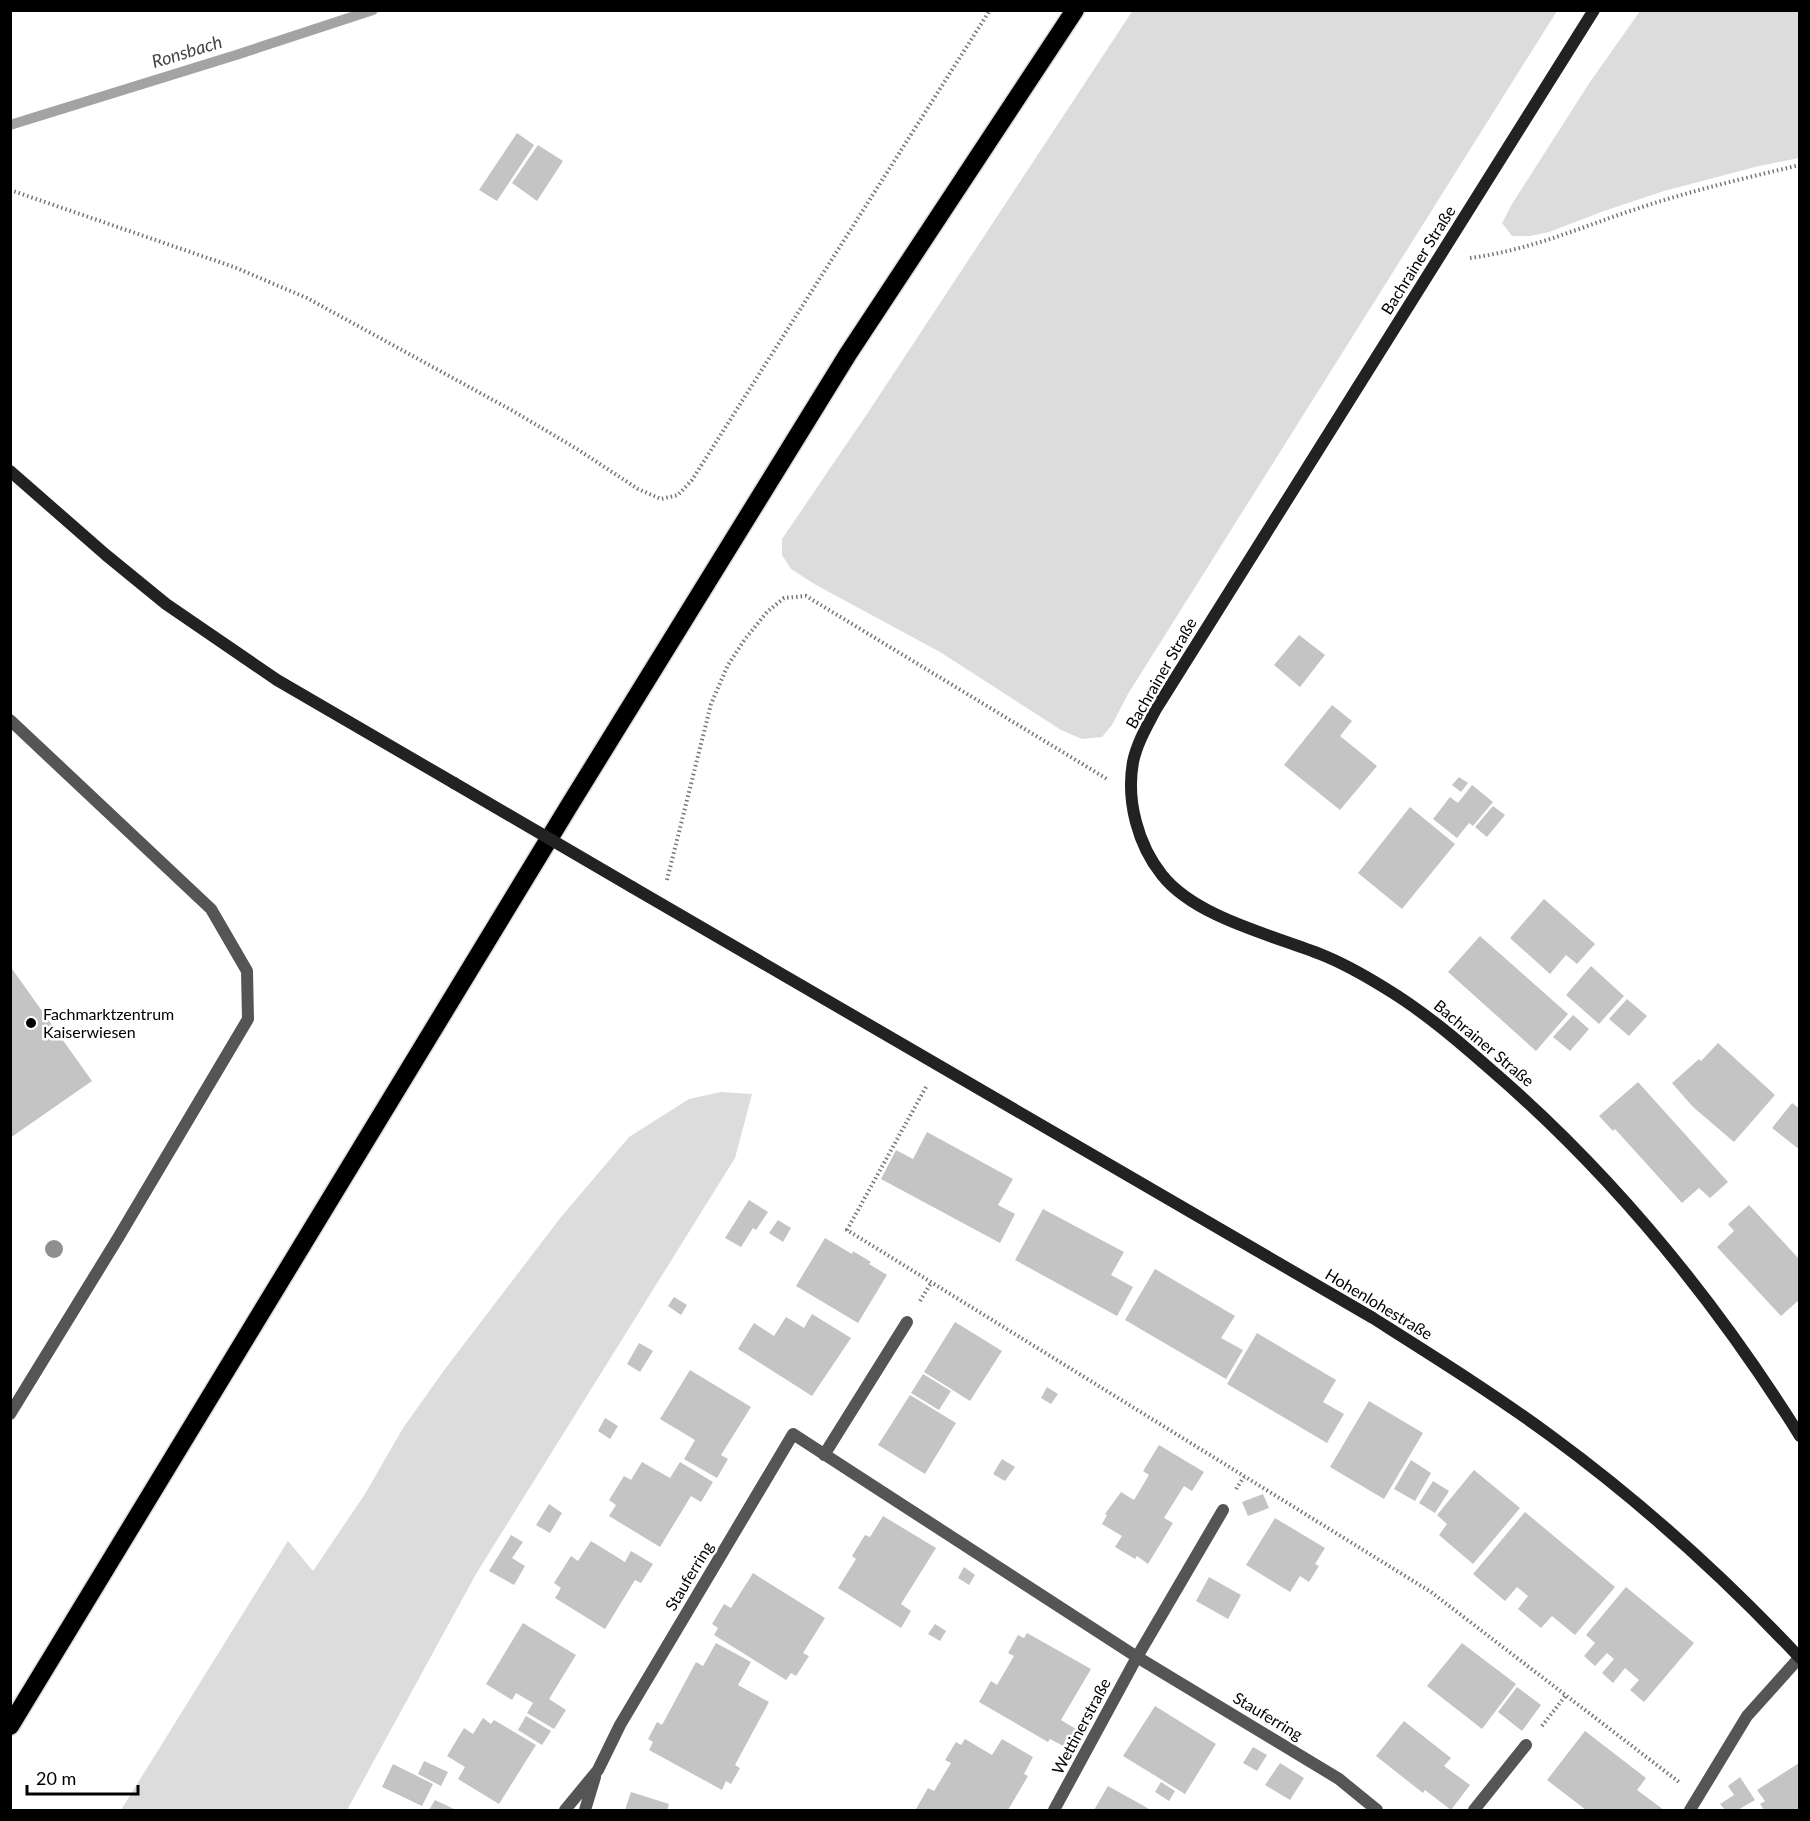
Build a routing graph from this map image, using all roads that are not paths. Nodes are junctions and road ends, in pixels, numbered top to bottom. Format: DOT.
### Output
graph roads {
  1 [pos="1075,10"];
  2 [pos="1594,10"];
  3 [pos="10,471"];
  4 [pos="10,720"];
  5 [pos="907,1322"];
  6 [pos="10,1414"];
  7 [pos="1800,1436"];
  8 [pos="824,1455"];
  9 [pos="1223,1510"];
  10 [pos="1137,1657"];
  11 [pos="1799,1658"];
  12 [pos="10,1726"];
  13 [pos="1526,1745"];
  14 [pos="598,1770"];
  15 [pos="565,1810"];
  16 [pos="585,1810"];
  17 [pos="1054,1810"];
  18 [pos="1377,1810"];
  19 [pos="1474,1810"];
  20 [pos="1690,1810"];
  1 -- 12 [label="highway"];
  2 -- 7 [label="main road, Bachrainer Straße"];
  3 -- 11 [label="main road, Hohenlohestraße, bridge"];
  4 -- 6 [label="street"];
  5 -- 8 [label="street"];
  8 -- 10 [label="street, Stauferring"];
  8 -- 14 [label="street, Stauferring"];
  9 -- 10 [label="street"];
  10 -- 17 [label="street, Wettinerstraße"];
  10 -- 18 [label="street, Stauferring"];
  11 -- 20 [label="street"];
  13 -- 19 [label="street"];
  14 -- 15 [label="street, Stauferring"];
  14 -- 16 [label="street, Stauferring"];
}
